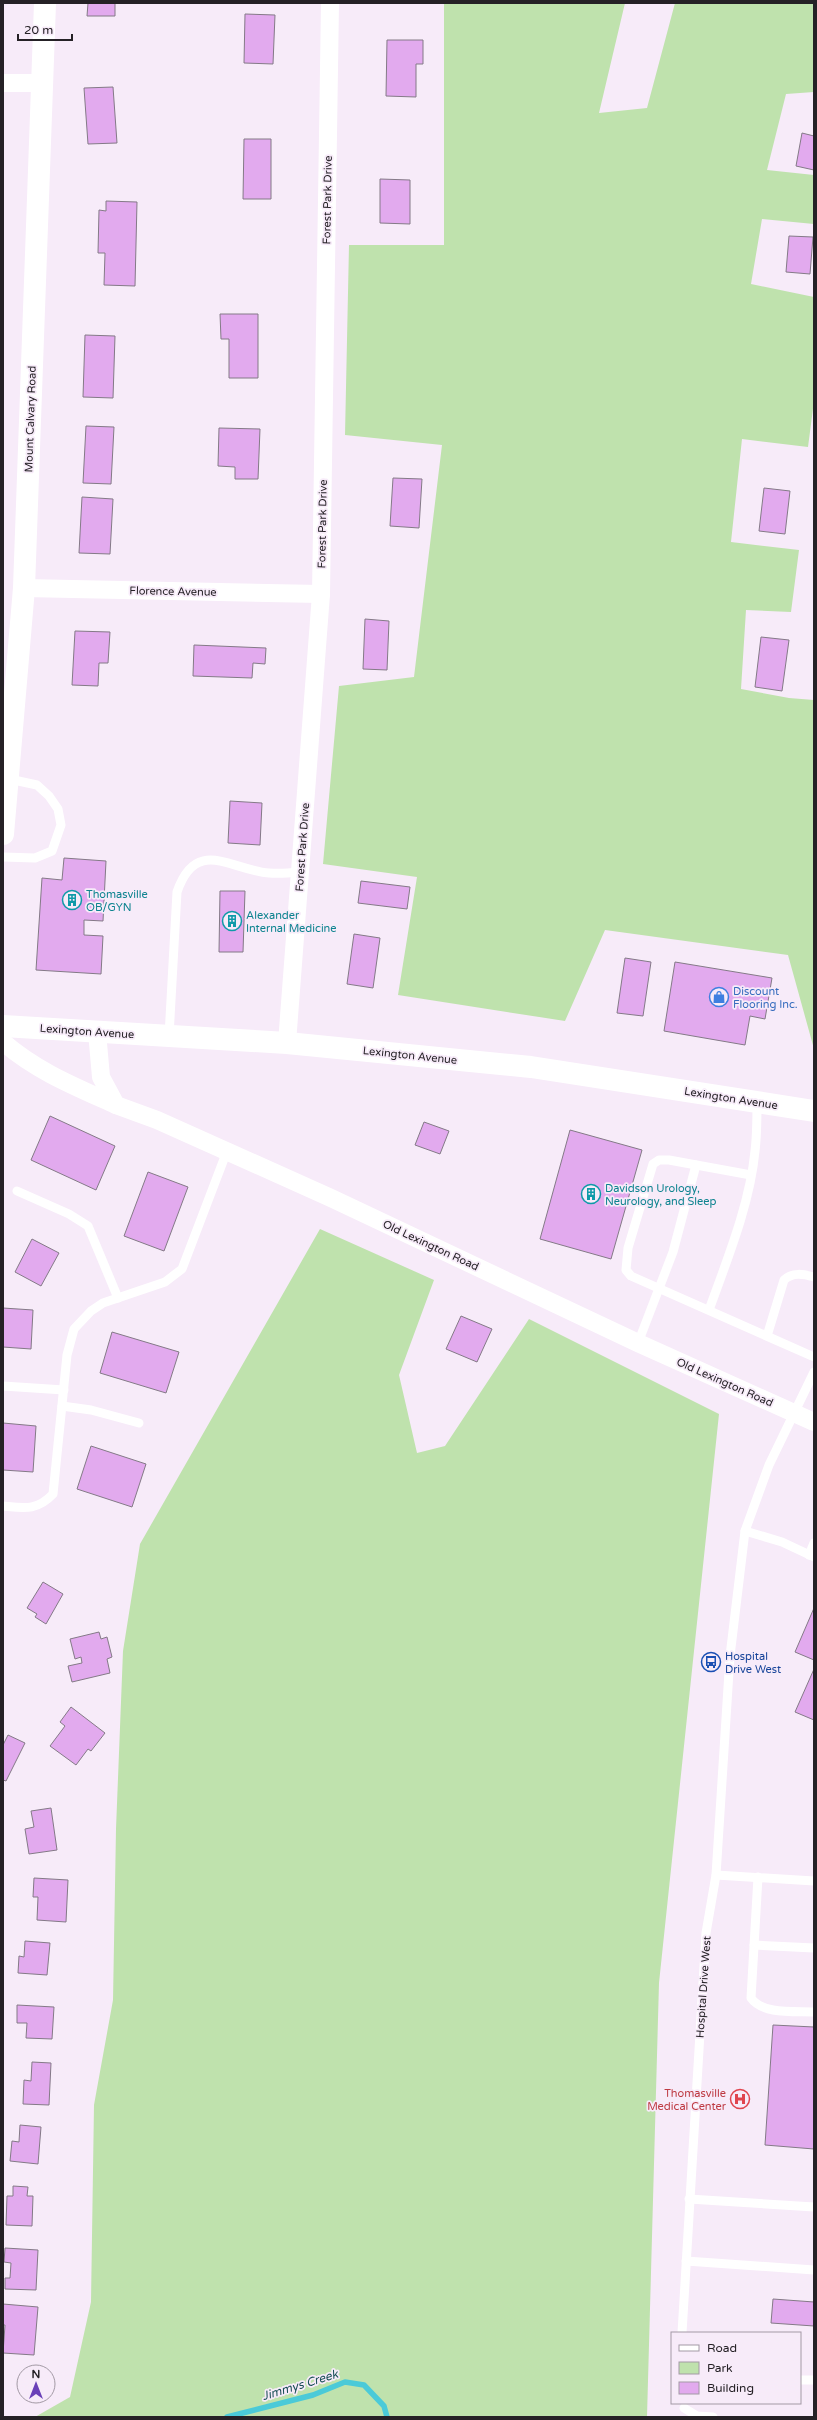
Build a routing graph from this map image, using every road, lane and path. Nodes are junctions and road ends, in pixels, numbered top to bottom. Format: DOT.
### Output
graph roads {
  1 [pos="45,3"];
  2 [pos="330,3"];
  3 [pos="3,83"];
  4 [pos="42,83"];
  5 [pos="24,588"];
  6 [pos="321,594"];
  7 [pos="7,756"];
  8 [pos="8,779"];
  9 [pos="5,804"];
  10 [pos="3,834"];
  11 [pos="3,857"];
  12 [pos="300,872"];
  13 [pos="3,1026"];
  14 [pos="97,1032"];
  15 [pos="169,1036"];
  16 [pos="3,1042"];
  17 [pos="287,1043"];
  18 [pos="757,1102"];
  19 [pos="116,1105"];
  20 [pos="814,1112"];
  21 [pos="227,1151"];
  22 [pos="696,1165"];
  23 [pos="751,1175"];
  24 [pos="16,1191"];
  25 [pos="814,1277"];
  26 [pos="659,1288"];
  27 [pos="118,1298"];
  28 [pos="710,1310"];
  29 [pos="767,1336"];
  30 [pos="638,1344"];
  31 [pos="814,1357"];
  32 [pos="814,1372"];
  33 [pos="3,1386"];
  34 [pos="64,1390"];
  35 [pos="62,1406"];
  36 [pos="794,1413"];
  37 [pos="814,1422"];
  38 [pos="138,1423"];
  39 [pos="3,1506"];
  40 [pos="745,1531"];
  41 [pos="814,1544"];
  42 [pos="811,1556"];
  43 [pos="716,1875"];
  44 [pos="758,1877"];
  45 [pos="814,1881"];
  46 [pos="754,1945"];
  47 [pos="814,1948"];
  48 [pos="814,2012"];
  49 [pos="689,2199"];
  50 [pos="814,2207"];
  51 [pos="686,2261"];
  52 [pos="814,2270"];
  53 [pos="682,2332"];
  54 [pos="801,2380"];
  55 [pos="814,2380"];
  56 [pos="683,2409"];
  57 [pos="713,2417"];
  1 -- 4 [label="street, Mount Calvary Road"];
  2 -- 6 [label="street, Forest Park Drive"];
  3 -- 4 [label="street"];
  4 -- 5 [label="street, Mount Calvary Road"];
  5 -- 6 [label="street, Florence Avenue"];
  5 -- 7 [label="street, Mount Calvary Road"];
  6 -- 12 [label="street, Forest Park Drive"];
  7 -- 8 [label="street, Mount Calvary Road"];
  8 -- 9 [label="street, Mount Calvary Road"];
  8 -- 11 [label="lane"];
  9 -- 10 [label="street, Mount Calvary Road"];
  12 -- 15 [label="lane"];
  12 -- 17 [label="street, Forest Park Drive"];
  13 -- 14 [label="street, Lexington Avenue"];
  14 -- 15 [label="street, Lexington Avenue"];
  14 -- 19 [label="street"];
  15 -- 17 [label="street, Lexington Avenue"];
  16 -- 19 [label="street, Old Lexington Road"];
  17 -- 18 [label="street, Lexington Avenue"];
  18 -- 20 [label="street, Lexington Avenue"];
  18 -- 23 [label="lane"];
  19 -- 21 [label="street, Old Lexington Road"];
  21 -- 27 [label="lane"];
  21 -- 30 [label="street, Old Lexington Road"];
  22 -- 23 [label="lane"];
  22 -- 26 [label="lane"];
  22 -- 26 [label="lane"];
  23 -- 28 [label="lane"];
  24 -- 27 [label="lane"];
  25 -- 29 [label="lane"];
  26 -- 28 [label="lane"];
  26 -- 30 [label="lane"];
  27 -- 34 [label="lane"];
  28 -- 29 [label="lane"];
  29 -- 31 [label="lane"];
  30 -- 36 [label="street, Old Lexington Road"];
  32 -- 36 [label="lane, Hospital Drive West"];
  33 -- 34 [label="lane"];
  34 -- 35 [label="lane"];
  35 -- 38 [label="lane"];
  35 -- 39 [label="lane"];
  36 -- 37 [label="street, Old Lexington Road"];
  36 -- 40 [label="lane, Hospital Drive West"];
  40 -- 42 [label="lane"];
  40 -- 43 [label="lane, Hospital Drive West"];
  41 -- 42 [label="lane"];
  43 -- 44 [label="lane"];
  43 -- 49 [label="lane, Hospital Drive West"];
  44 -- 45 [label="lane"];
  44 -- 46 [label="lane"];
  46 -- 47 [label="lane"];
  46 -- 48 [label="lane"];
  49 -- 50 [label="lane"];
  49 -- 51 [label="lane, Hospital Drive West"];
  51 -- 52 [label="lane"];
  51 -- 53 [label="lane, Hospital Drive West"];
  54 -- 55 [label="lane"];
  56 -- 57 [label="lane"];
}
